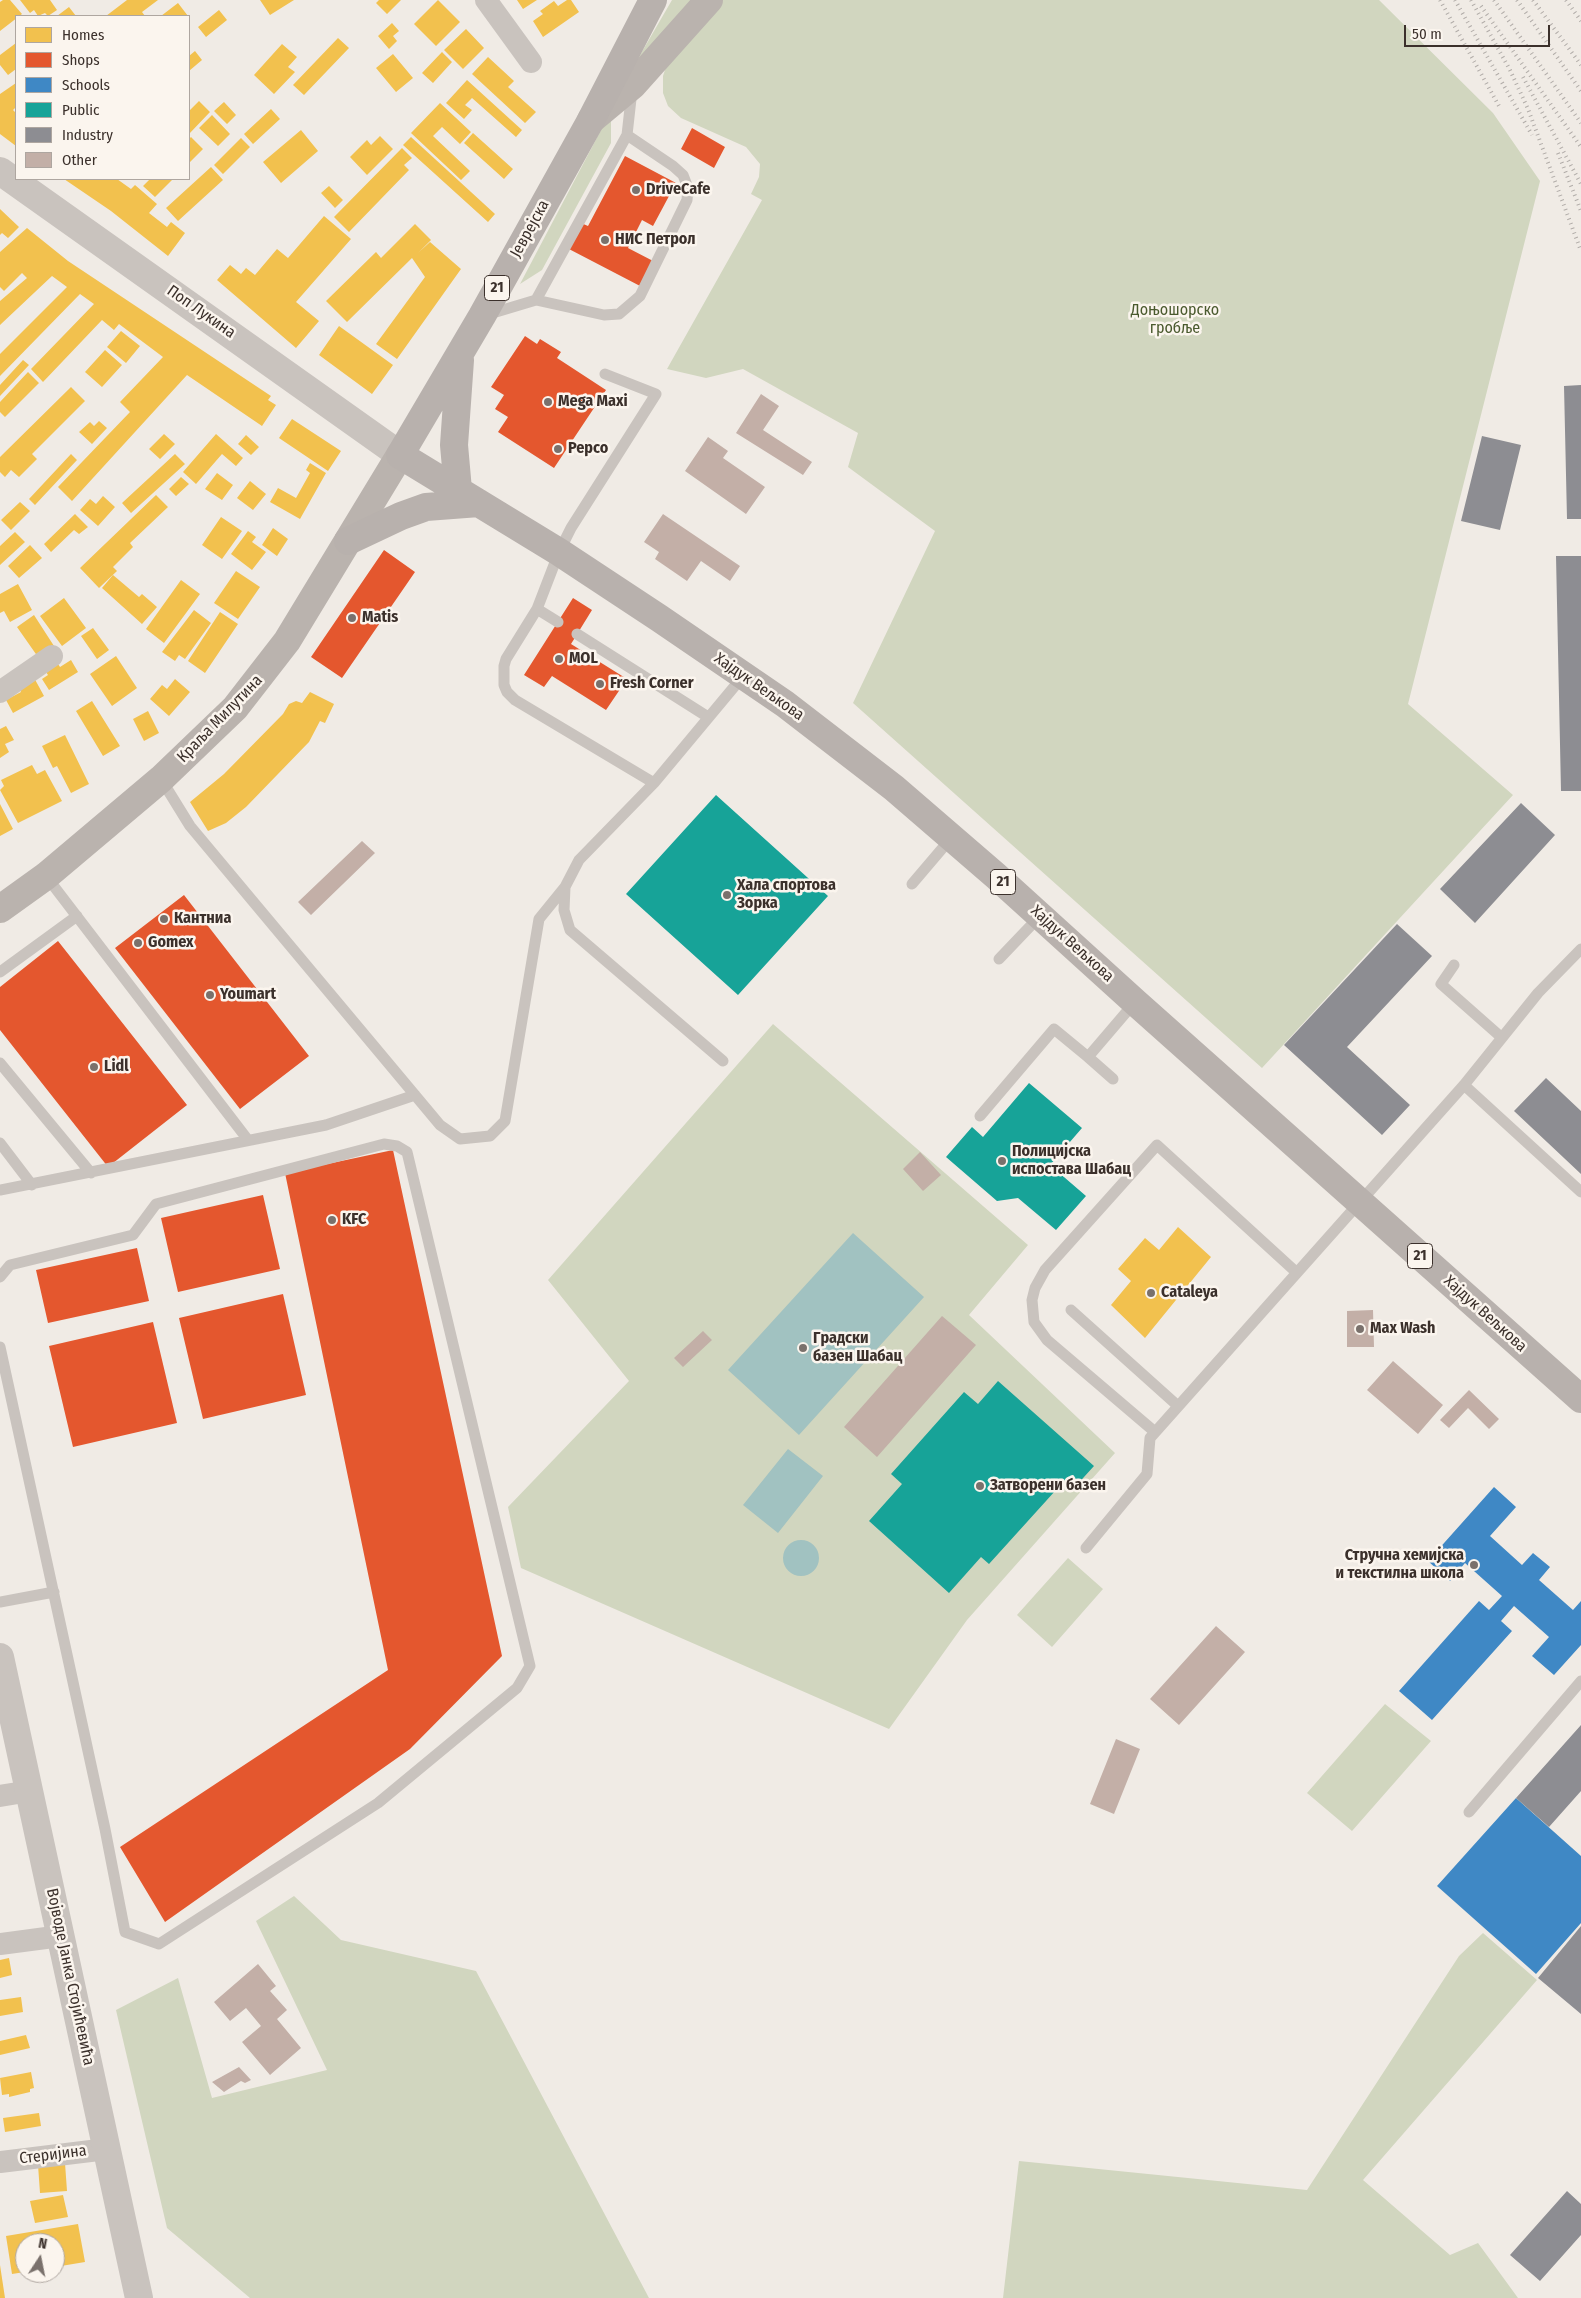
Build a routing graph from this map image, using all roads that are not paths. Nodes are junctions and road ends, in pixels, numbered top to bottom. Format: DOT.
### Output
graph roads {
  1 [pos="486,0"];
  2 [pos="653,0"];
  3 [pos="708,0"];
  4 [pos="531,62"];
  5 [pos="633,85"];
  6 [pos="591,120"];
  7 [pos="627,135"];
  8 [pos="0,172"];
  9 [pos="536,300"];
  10 [pos="482,316"];
  11 [pos="460,352"];
  12 [pos="605,374"];
  13 [pos="400,455"];
  14 [pos="468,497"];
  15 [pos="348,541"];
  16 [pos="559,552"];
  17 [pos="537,609"];
  18 [pos="558,622"];
  19 [pos="577,634"];
  20 [pos="52,656"];
  21 [pos="744,675"];
  22 [pos="0,692"];
  23 [pos="708,717"];
  24 [pos="161,779"];
  25 [pos="654,783"];
  26 [pos="952,837"];
  27 [pos="46,876"];
  28 [pos="912,884"];
  29 [pos="565,887"];
  30 [pos="0,909"];
  31 [pos="77,916"];
  32 [pos="1040,916"];
  33 [pos="1581,949"];
  34 [pos="999,959"];
  35 [pos="1454,965"];
  36 [pos="0,972"];
  37 [pos="1135,1002"];
  38 [pos="1501,1037"];
  39 [pos="1088,1057"];
  40 [pos="723,1061"];
  41 [pos="0,1063"];
  42 [pos="1113,1079"];
  43 [pos="1464,1085"];
  44 [pos="415,1095"];
  45 [pos="980,1116"];
  46 [pos="248,1140"];
  47 [pos="0,1142"];
  48 [pos="90,1173"];
  49 [pos="32,1185"];
  50 [pos="0,1190"];
  51 [pos="1581,1192"];
  52 [pos="1358,1202"];
  53 [pos="1296,1272"];
  54 [pos="0,1277"];
  55 [pos="1070,1310"];
  56 [pos="0,1347"];
  57 [pos="1581,1400"];
  58 [pos="1178,1406"];
  59 [pos="1155,1432"];
  60 [pos="1086,1548"];
  61 [pos="54,1592"];
  62 [pos="0,1602"];
  63 [pos="0,1657"];
  64 [pos="1581,1681"];
  65 [pos="30,1791"];
  66 [pos="0,1796"];
  67 [pos="1469,1812"];
  68 [pos="61,1936"];
  69 [pos="0,1944"];
  70 [pos="107,2149"];
  71 [pos="0,2162"];
  72 [pos="139,2298"];
  1 -- 4 [label="street"];
  2 -- 6 [label="main road, Јеврејска / 21"];
  3 -- 5 [label="main road"];
  5 -- 6 [label="main road"];
  5 -- 7 [label="lane"];
  6 -- 10 [label="main road, Јеврејска / 21"];
  7 -- 9 [label="lane"];
  7 -- 9 [label="lane"];
  8 -- 13 [label="street, Поп Лукина"];
  9 -- 10 [label="lane"];
  10 -- 11 [label="main road, Јеврејска / 21"];
  11 -- 13 [label="main road, Јеврејска / 21"];
  11 -- 14 [label="main road"];
  12 -- 16 [label="lane"];
  13 -- 14 [label="main road, Хајдук Вељкова / 21"];
  13 -- 15 [label="main road, Краља Милутина"];
  14 -- 15 [label="main road"];
  14 -- 16 [label="main road, Хајдук Вељкова / 21"];
  15 -- 24 [label="main road, Краља Милутина"];
  16 -- 17 [label="lane"];
  16 -- 21 [label="main road, Хајдук Вељкова / 21"];
  17 -- 18 [label="lane"];
  17 -- 25 [label="lane"];
  19 -- 23 [label="lane"];
  20 -- 22 [label="street"];
  21 -- 23 [label="lane"];
  21 -- 26 [label="main road, Хајдук Вељкова / 21"];
  23 -- 25 [label="lane"];
  24 -- 27 [label="main road, Краља Милутина"];
  24 -- 44 [label="lane"];
  25 -- 29 [label="lane"];
  26 -- 28 [label="lane"];
  26 -- 32 [label="main road, Хајдук Вељкова / 21"];
  27 -- 30 [label="main road, Краља Милутина"];
  27 -- 31 [label="lane"];
  29 -- 40 [label="lane"];
  29 -- 44 [label="lane"];
  31 -- 36 [label="lane"];
  31 -- 46 [label="lane"];
  32 -- 34 [label="lane"];
  32 -- 37 [label="main road, Хајдук Вељкова / 21"];
  33 -- 38 [label="lane"];
  35 -- 38 [label="lane"];
  37 -- 39 [label="lane"];
  37 -- 52 [label="main road, Хајдук Вељкова / 21"];
  38 -- 43 [label="lane"];
  39 -- 42 [label="lane"];
  39 -- 45 [label="lane"];
  41 -- 48 [label="lane"];
  43 -- 51 [label="lane"];
  43 -- 52 [label="lane"];
  44 -- 46 [label="lane"];
  46 -- 48 [label="lane"];
  47 -- 49 [label="lane"];
  48 -- 49 [label="lane"];
  49 -- 50 [label="lane"];
  52 -- 53 [label="lane"];
  52 -- 57 [label="main road, Хајдук Вељкова / 21"];
  53 -- 58 [label="lane"];
  53 -- 59 [label="lane"];
  54 -- 61 [label="lane"];
  55 -- 58 [label="lane"];
  56 -- 61 [label="lane"];
  58 -- 59 [label="lane"];
  59 -- 60 [label="lane"];
  61 -- 62 [label="lane"];
  63 -- 65 [label="street, Војводе Јанка Стојићевића"];
  64 -- 67 [label="lane"];
  65 -- 66 [label="street"];
  65 -- 68 [label="street, Војводе Јанка Стојићевића"];
  68 -- 69 [label="street"];
  68 -- 70 [label="street, Војводе Јанка Стојићевића"];
  70 -- 71 [label="street, Стеријина"];
  70 -- 72 [label="street, Војводе Јанка Стојићевића"];
}
